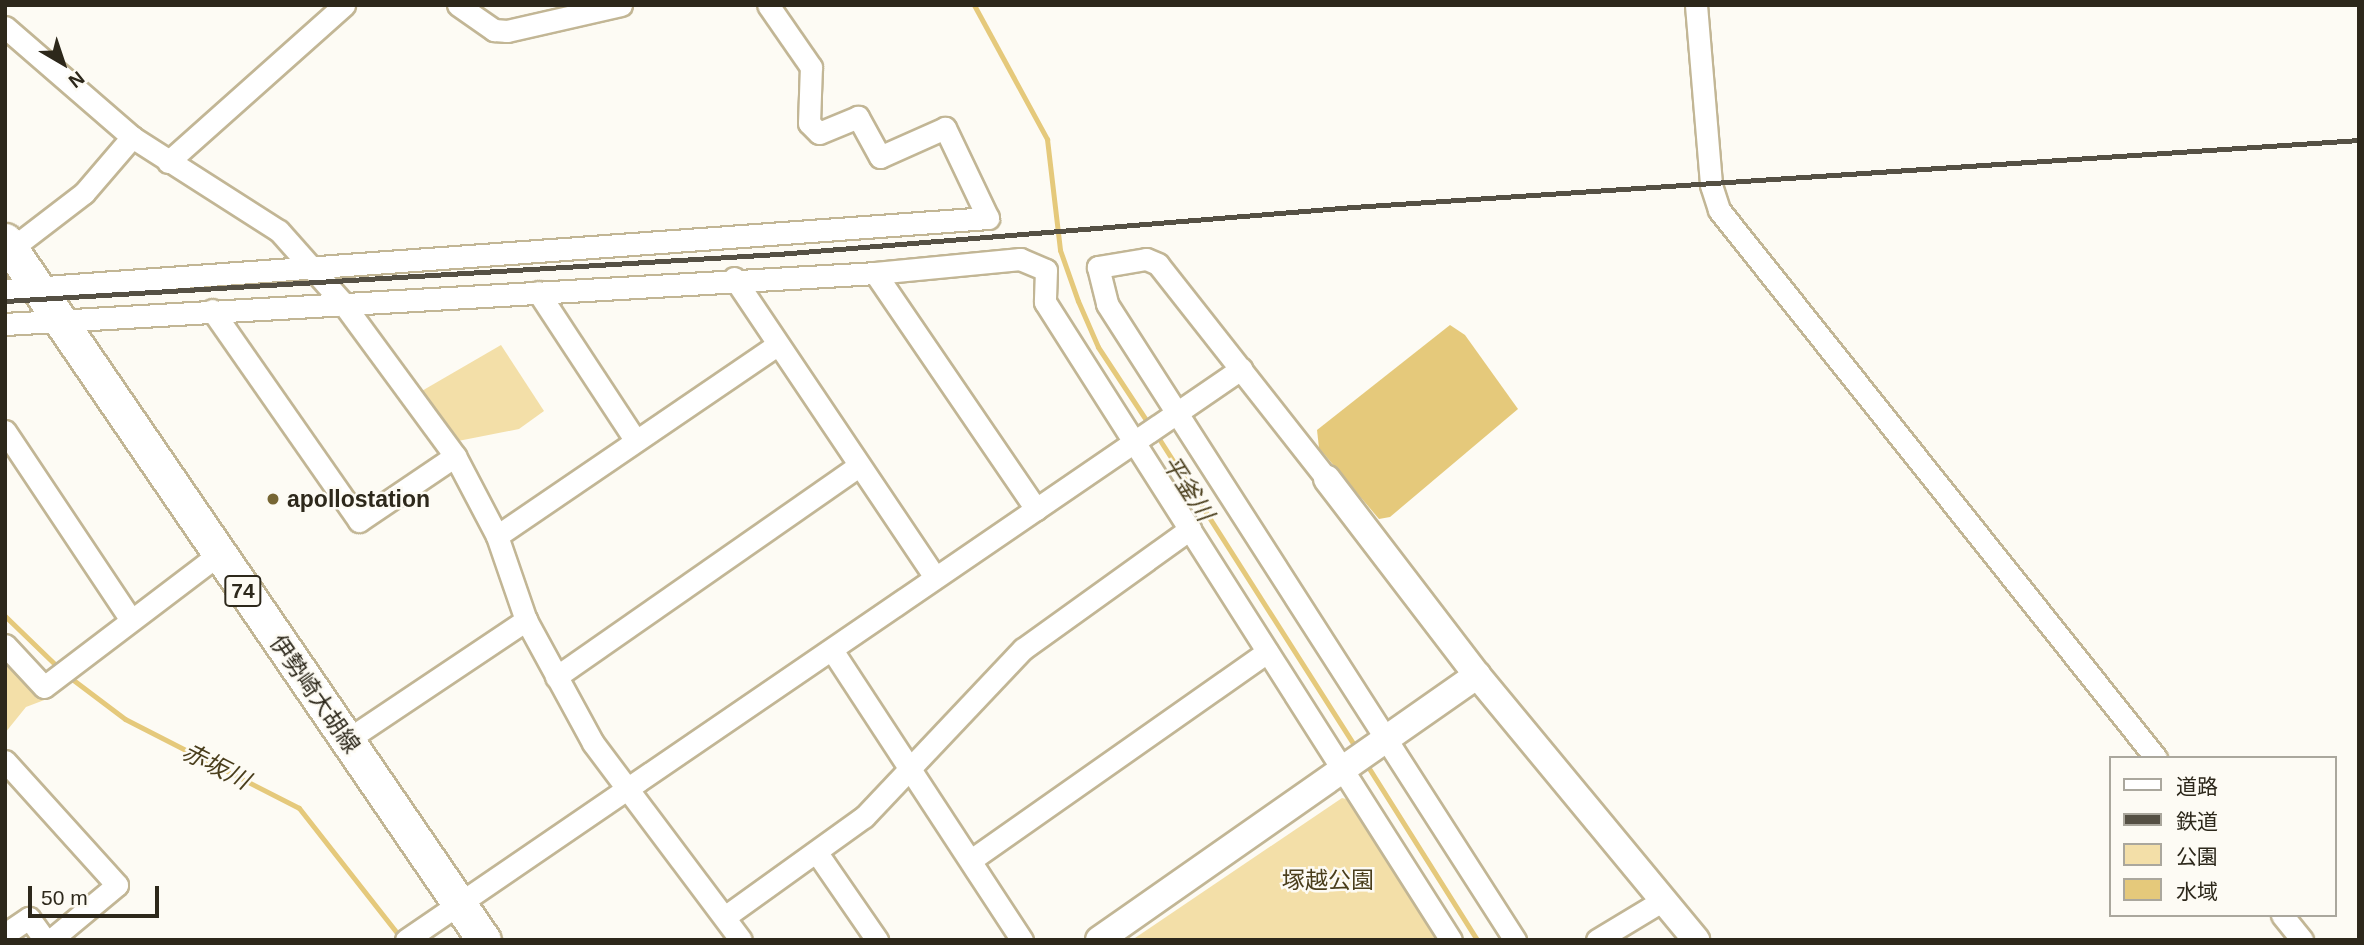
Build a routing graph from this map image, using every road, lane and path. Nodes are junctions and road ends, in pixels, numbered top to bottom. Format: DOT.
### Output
graph roads {
  1 [pos="344,5"];
  2 [pos="458,5"];
  3 [pos="621,5"];
  4 [pos="768,5"];
  5 [pos="1696,5"];
  6 [pos="5,27"];
  7 [pos="132,136"];
  8 [pos="168,162"];
  9 [pos="8,244"];
  10 [pos="315,272"];
  11 [pos="874,274"];
  12 [pos="734,278"];
  13 [pos="40,289"];
  14 [pos="5,290"];
  15 [pos="538,292"];
  16 [pos="342,302"];
  17 [pos="212,310"];
  18 [pos="63,323"];
  19 [pos="5,324"];
  20 [pos="776,346"];
  21 [pos="1241,369"];
  22 [pos="1174,412"];
  23 [pos="5,431"];
  24 [pos="634,438"];
  25 [pos="1135,438"];
  26 [pos="455,456"];
  27 [pos="859,466"];
  28 [pos="1327,479"];
  29 [pos="1036,509"];
  30 [pos="1190,529"];
  31 [pos="497,536"];
  32 [pos="218,555"];
  33 [pos="935,577"];
  34 [pos="129,617"];
  35 [pos="526,620"];
  36 [pos="5,645"];
  37 [pos="832,650"];
  38 [pos="1267,652"];
  39 [pos="1477,675"];
  40 [pos="556,677"];
  41 [pos="347,740"];
  42 [pos="1381,741"];
  43 [pos="2154,756"];
  44 [pos="5,761"];
  45 [pos="909,765"];
  46 [pos="1344,765"];
  47 [pos="628,790"];
  48 [pos="817,853"];
  49 [pos="971,860"];
  50 [pos="1665,899"];
  51 [pos="457,902"];
  52 [pos="726,916"];
  53 [pos="2284,917"];
  54 [pos="5,934"];
  55 [pos="45,940"];
  56 [pos="51,940"];
  57 [pos="406,940"];
  58 [pos="484,940"];
  59 [pos="741,940"];
  60 [pos="877,940"];
  61 [pos="1022,940"];
  62 [pos="1098,940"];
  63 [pos="1451,940"];
  64 [pos="1515,940"];
  65 [pos="1597,940"];
  66 [pos="1696,940"];
  67 [pos="2302,940"];
  1 -- 8 [label="street"];
  2 -- 3 [label="street"];
  4 -- 10 [label="street"];
  5 -- 43 [label="street"];
  6 -- 7 [label="street"];
  7 -- 8 [label="street"];
  7 -- 9 [label="street"];
  8 -- 10 [label="street"];
  9 -- 13 [label="main road, 伊勢崎大胡線 / 74"];
  10 -- 13 [label="street"];
  10 -- 16 [label="street"];
  11 -- 12 [label="street"];
  11 -- 25 [label="street"];
  11 -- 29 [label="street"];
  12 -- 15 [label="street"];
  12 -- 20 [label="street"];
  13 -- 14 [label="street"];
  13 -- 18 [label="main road, 伊勢崎大胡線 / 74"];
  15 -- 16 [label="street"];
  15 -- 24 [label="street"];
  16 -- 17 [label="street"];
  16 -- 26 [label="street"];
  17 -- 18 [label="street"];
  17 -- 26 [label="street"];
  18 -- 19 [label="street"];
  18 -- 32 [label="main road, 伊勢崎大胡線 / 74"];
  20 -- 24 [label="street"];
  20 -- 27 [label="street"];
  21 -- 22 [label="street"];
  21 -- 22 [label="street"];
  21 -- 28 [label="street"];
  22 -- 25 [label="street"];
  22 -- 42 [label="street"];
  23 -- 34 [label="street"];
  24 -- 31 [label="street"];
  25 -- 29 [label="street"];
  25 -- 30 [label="street"];
  26 -- 31 [label="street"];
  27 -- 33 [label="street"];
  27 -- 40 [label="street"];
  28 -- 39 [label="street"];
  29 -- 33 [label="street"];
  30 -- 38 [label="street"];
  30 -- 45 [label="street"];
  31 -- 35 [label="street"];
  32 -- 34 [label="street"];
  32 -- 41 [label="main road, 伊勢崎大胡線 / 74"];
  33 -- 37 [label="street"];
  34 -- 36 [label="street"];
  35 -- 40 [label="street"];
  35 -- 41 [label="street"];
  37 -- 45 [label="street"];
  37 -- 47 [label="street"];
  38 -- 46 [label="street"];
  38 -- 49 [label="street"];
  39 -- 42 [label="street"];
  39 -- 50 [label="street"];
  40 -- 47 [label="street"];
  41 -- 51 [label="main road, 伊勢崎大胡線 / 74"];
  42 -- 46 [label="street"];
  42 -- 64 [label="street"];
  44 -- 56 [label="street"];
  45 -- 48 [label="street"];
  45 -- 49 [label="street"];
  46 -- 62 [label="street"];
  46 -- 63 [label="street"];
  47 -- 51 [label="street"];
  47 -- 52 [label="street"];
  48 -- 52 [label="street"];
  48 -- 60 [label="street"];
  49 -- 61 [label="street"];
  50 -- 65 [label="street"];
  50 -- 66 [label="street"];
  51 -- 57 [label="street"];
  51 -- 58 [label="main road, 伊勢崎大胡線 / 74"];
  52 -- 59 [label="street"];
  53 -- 67 [label="street"];
  54 -- 55 [label="street"];
}
